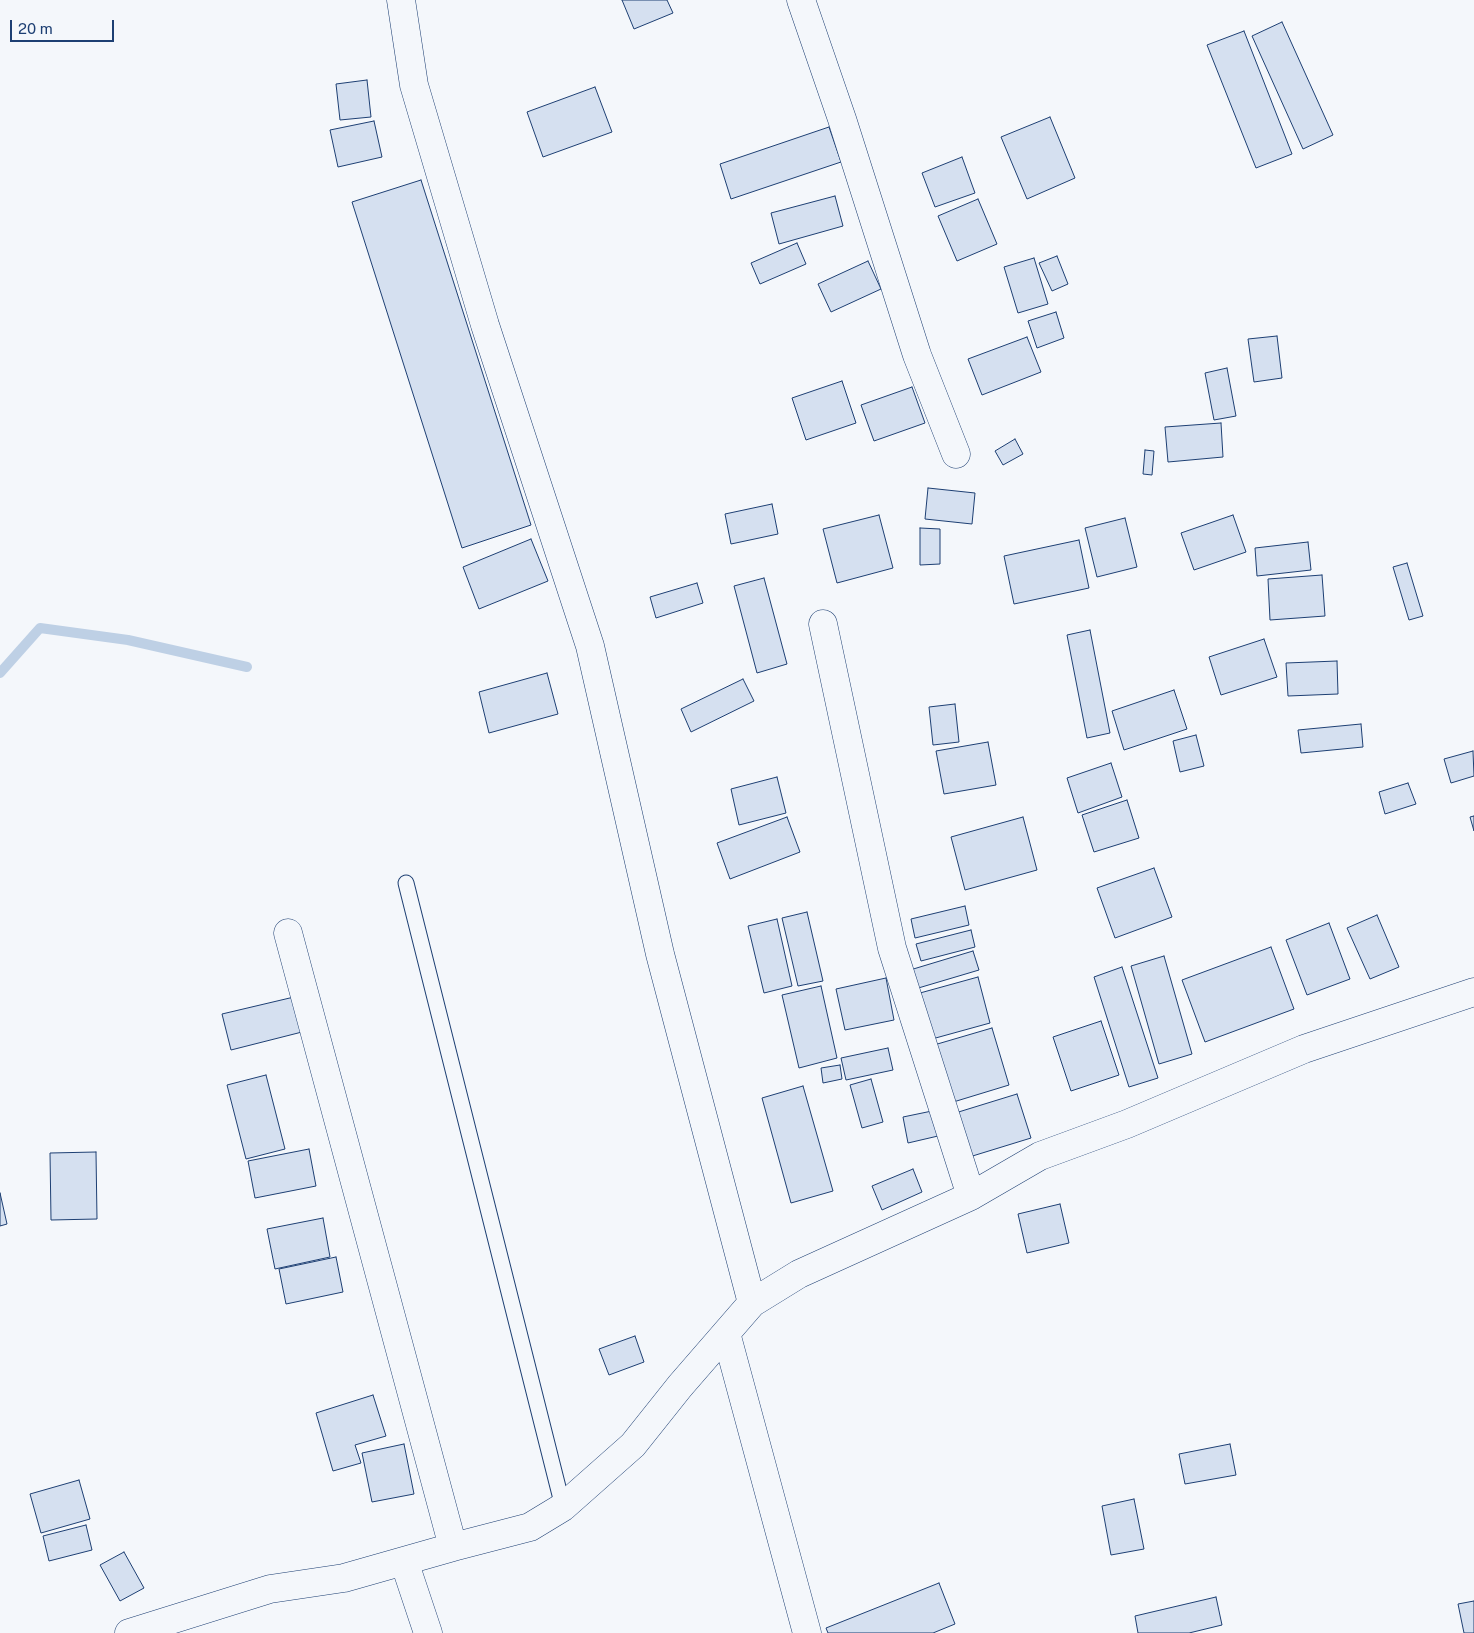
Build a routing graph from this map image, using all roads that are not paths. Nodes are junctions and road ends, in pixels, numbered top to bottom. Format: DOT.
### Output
graph roads {
  1 [pos="401,0"];
  2 [pos="801,0"];
  3 [pos="956,454"];
  4 [pos="823,624"];
  5 [pos="406,883"];
  6 [pos="288,933"];
  7 [pos="1474,992"];
  8 [pos="972,1196"];
  9 [pos="752,1303"];
  10 [pos="726,1333"];
  11 [pos="563,1507"];
  12 [pos="453,1547"];
  13 [pos="404,1561"];
  14 [pos="129,1633"];
  15 [pos="428,1633"];
  16 [pos="807,1633"];
  1 -- 9 [label="street"];
  2 -- 3 [label="street"];
  4 -- 8 [label="street"];
  5 -- 11 [label="lane"];
  6 -- 12 [label="street"];
  7 -- 8 [label="street"];
  8 -- 9 [label="street"];
  9 -- 10 [label="street"];
  10 -- 11 [label="street"];
  10 -- 16 [label="street"];
  11 -- 12 [label="street"];
  12 -- 13 [label="street"];
  13 -- 14 [label="street"];
  13 -- 15 [label="street"];
}
